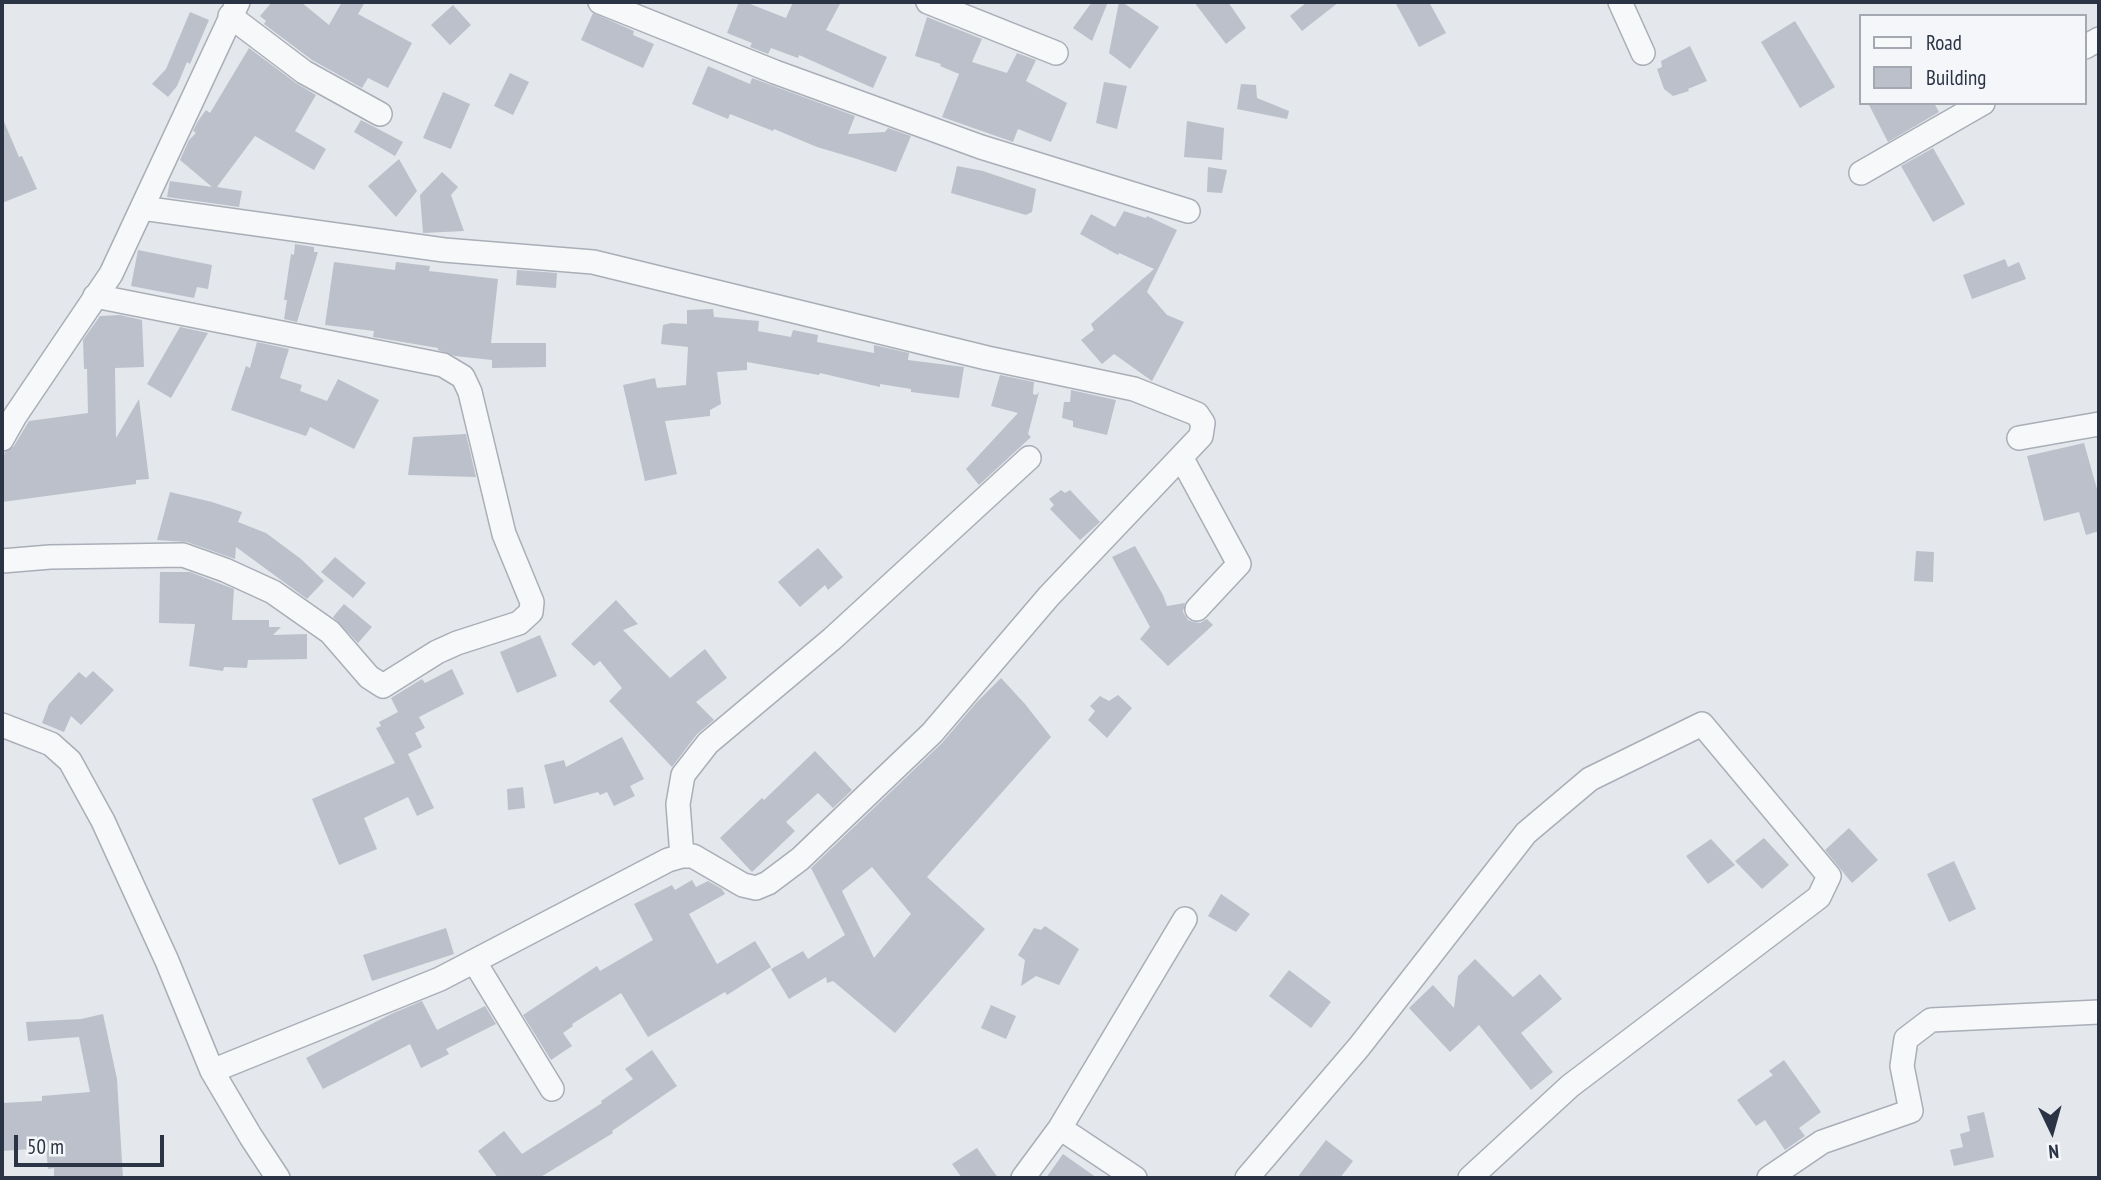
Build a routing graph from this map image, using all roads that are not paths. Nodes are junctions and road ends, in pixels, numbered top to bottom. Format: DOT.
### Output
graph roads {
  1 [pos="600,2"];
  2 [pos="929,2"];
  3 [pos="1620,2"];
  4 [pos="234,9"];
  5 [pos="1056,52"];
  6 [pos="1643,53"];
  7 [pos="1980,105"];
  8 [pos="380,114"];
  9 [pos="1861,173"];
  10 [pos="142,208"];
  11 [pos="1188,211"];
  12 [pos="95,296"];
  13 [pos="2099,424"];
  14 [pos="2019,438"];
  15 [pos="2,439"];
  16 [pos="1181,457"];
  17 [pos="1029,458"];
  18 [pos="2,561"];
  19 [pos="1197,609"];
  20 [pos="2,726"];
  21 [pos="682,856"];
  22 [pos="1185,919"];
  23 [pos="474,961"];
  24 [pos="2099,1012"];
  25 [pos="212,1071"];
  26 [pos="552,1089"];
  27 [pos="1060,1128"];
  28 [pos="275,1177"];
  29 [pos="1023,1178"];
  30 [pos="1135,1178"];
  31 [pos="1247,1178"];
  32 [pos="1470,1178"];
  33 [pos="1769,1178"];
  1 -- 11 [label="street"];
  2 -- 5 [label="street"];
  3 -- 6 [label="street"];
  4 -- 8 [label="street"];
  4 -- 10 [label="street"];
  7 -- 9 [label="street"];
  10 -- 12 [label="street"];
  10 -- 16 [label="street"];
  12 -- 15 [label="street"];
  12 -- 18 [label="street"];
  13 -- 14 [label="street"];
  16 -- 19 [label="street"];
  16 -- 21 [label="street"];
  17 -- 21 [label="street"];
  20 -- 25 [label="street"];
  21 -- 23 [label="street"];
  22 -- 27 [label="street"];
  23 -- 25 [label="street"];
  23 -- 26 [label="street"];
  24 -- 33 [label="street"];
  25 -- 28 [label="street"];
  27 -- 29 [label="street"];
  27 -- 30 [label="street"];
  31 -- 32 [label="street"];
}
